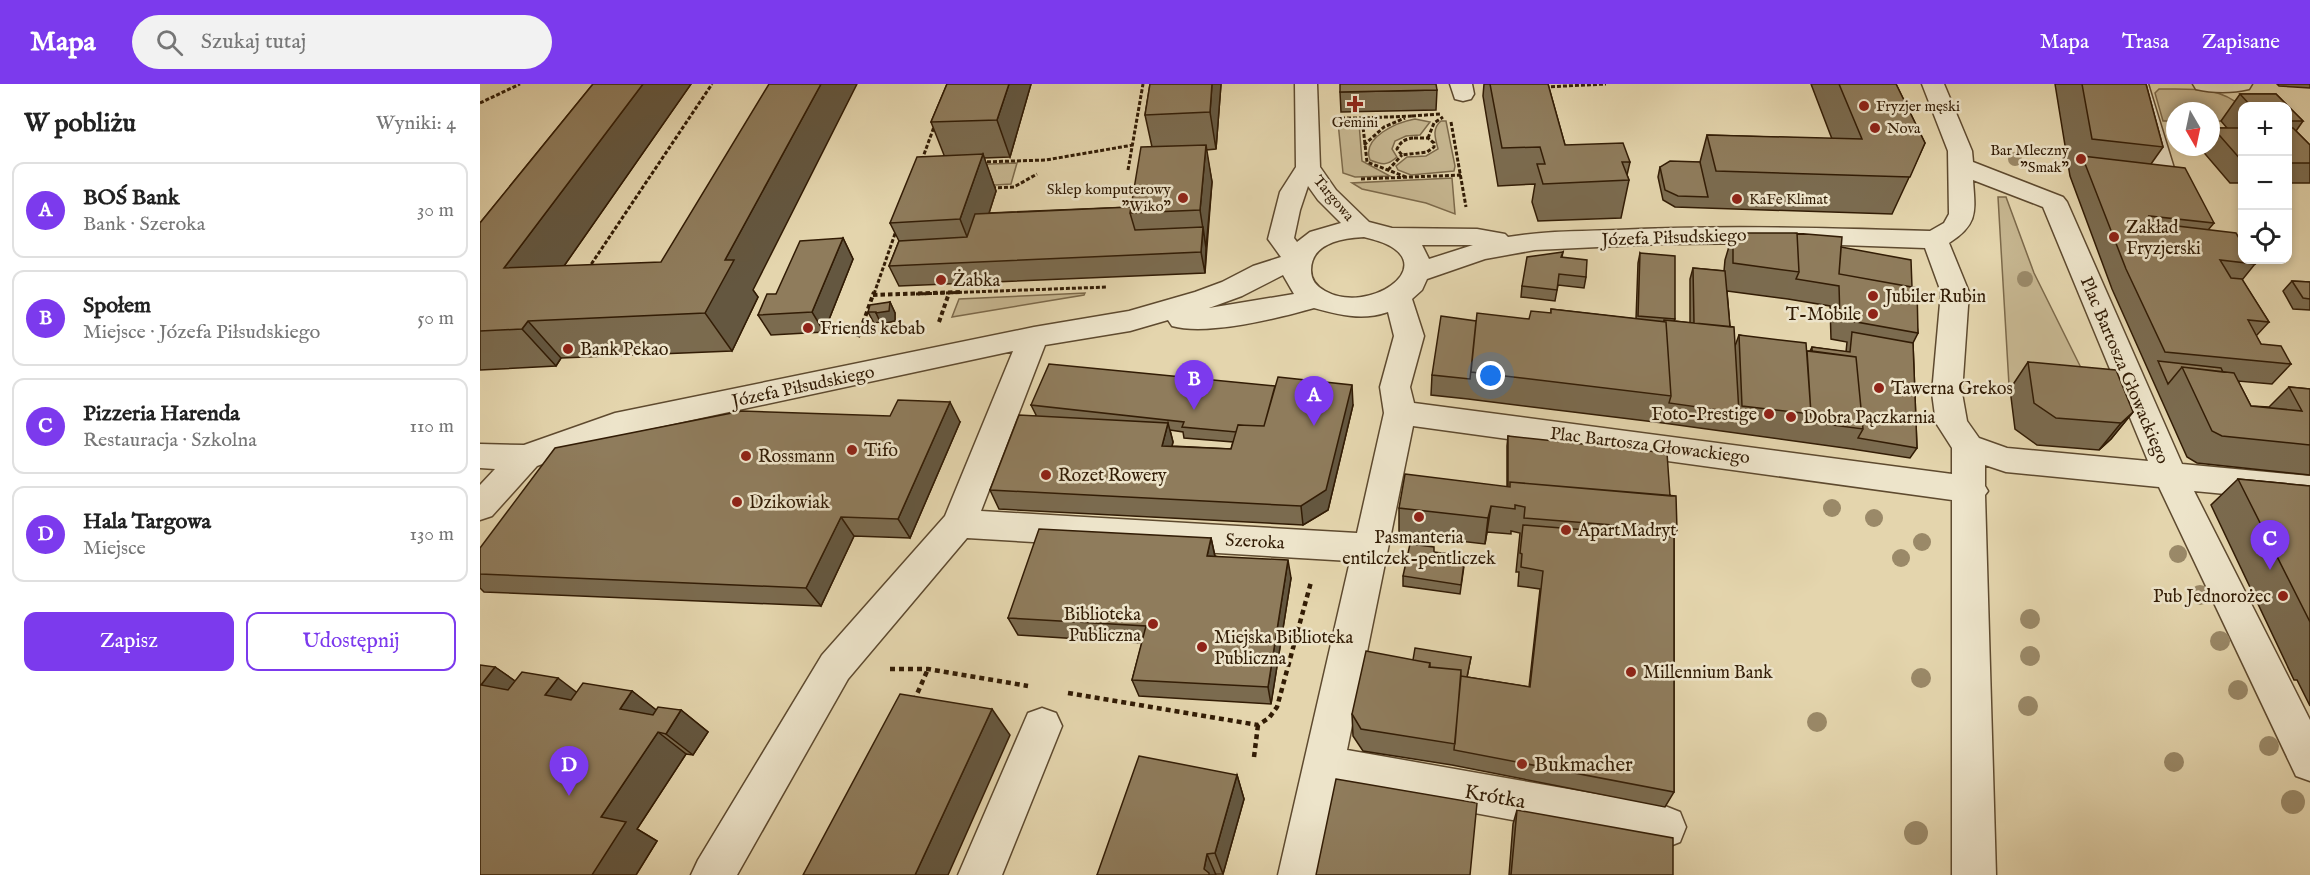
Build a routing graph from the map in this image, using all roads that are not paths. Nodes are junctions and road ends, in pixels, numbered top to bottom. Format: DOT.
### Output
graph roads {
  1 [pos="1306,84"];
  2 [pos="1933,84"];
  3 [pos="2137,84"];
  4 [pos="2204,84"];
  5 [pos="2245,89"];
  6 [pos="1308,166"];
  7 [pos="1960,166"];
  8 [pos="2164,178"];
  9 [pos="1361,229"];
  10 [pos="1394,236"];
  11 [pos="1935,240"];
  12 [pos="1522,243"];
  13 [pos="1298,261"];
  14 [pos="1408,285"];
  15 [pos="1316,298"];
  16 [pos="1130,321"];
  17 [pos="1034,337"];
  18 [pos="1400,413"];
  19 [pos="1968,447"];
  20 [pos="480,456"];
  21 [pos="526,456"];
  22 [pos="2170,475"];
  23 [pos="2310,489"];
  24 [pos="1971,491"];
  25 [pos="480,507"];
  26 [pos="959,524"];
  27 [pos="1372,548"];
  28 [pos="1045,701"];
  29 [pos="2310,762"];
  30 [pos="1325,766"];
  31 [pos="1665,827"];
  32 [pos="713,875"];
  33 [pos="980,875"];
  34 [pos="1300,875"];
  35 [pos="1974,875"];
  1 -- 6 [label="street, Targowa"];
  2 -- 7 [label="street"];
  3 -- 8 [label="street"];
  4 -- 5 [label="street"];
  6 -- 9 [label="street, Targowa"];
  6 -- 13 [label="street, Targowa"];
  7 -- 11 [label="street"];
  7 -- 22 [label="street, Plac Bartosza Głowackiego"];
  9 -- 10 [label="street"];
  9 -- 13 [label="street"];
  10 -- 12 [label="street, Józefa Piłsudskiego"];
  10 -- 14 [label="street"];
  11 -- 12 [label="street, Józefa Piłsudskiego"];
  11 -- 19 [label="street"];
  12 -- 14 [label="street, Józefa Piłsudskiego"];
  13 -- 15 [label="street"];
  13 -- 16 [label="street, Józefa Piłsudskiego"];
  14 -- 15 [label="street"];
  14 -- 18 [label="street"];
  15 -- 16 [label="street, Józefa Piłsudskiego"];
  16 -- 17 [label="street, Józefa Piłsudskiego"];
  17 -- 21 [label="street, Józefa Piłsudskiego"];
  17 -- 26 [label="street"];
  18 -- 24 [label="street, Plac Bartosza Głowackiego"];
  18 -- 27 [label="street"];
  19 -- 22 [label="street, Plac Bartosza Głowackiego"];
  19 -- 24 [label="street"];
  20 -- 21 [label="street, Józefa Piłsudskiego"];
  21 -- 25 [label="street"];
  22 -- 23 [label="street"];
  22 -- 29 [label="street"];
  24 -- 35 [label="street"];
  26 -- 27 [label="street, Szeroka"];
  26 -- 32 [label="street"];
  27 -- 30 [label="street"];
  28 -- 33 [label="street"];
  30 -- 31 [label="street, Krótka"];
  30 -- 34 [label="street"];
}
